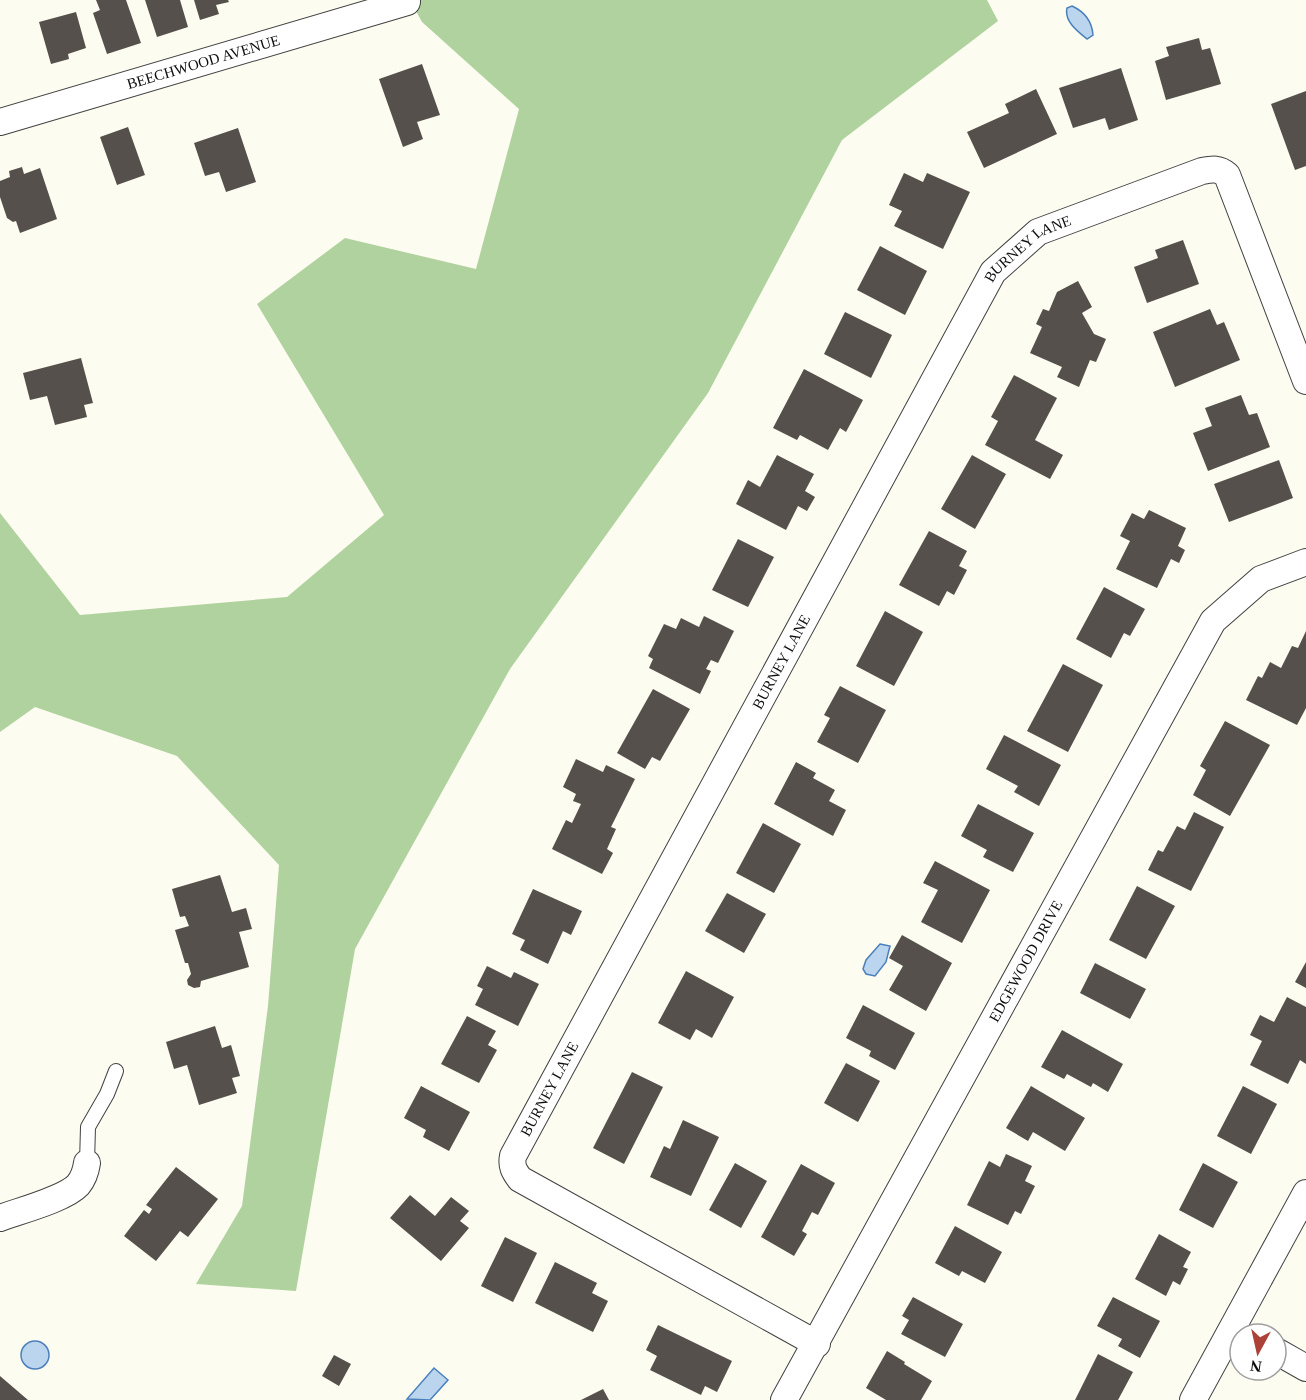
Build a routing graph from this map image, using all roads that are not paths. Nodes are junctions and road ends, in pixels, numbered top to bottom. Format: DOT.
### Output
graph roads {
  1 [pos="407,2"];
  2 [pos="0,122"];
  3 [pos="1306,381"];
  4 [pos="1306,562"];
  5 [pos="116,1071"];
  6 [pos="87,1163"];
  7 [pos="1306,1193"];
  8 [pos="0,1218"];
  9 [pos="1245,1322"];
  10 [pos="817,1344"];
  11 [pos="1228,1349"];
  12 [pos="1288,1358"];
  13 [pos="1306,1368"];
  14 [pos="784,1400"];
  15 [pos="1192,1400"];
  1 -- 2 [label="street, BEECHWOOD AVENUE"];
  3 -- 10 [label="street, BURNEY LANE"];
  4 -- 10 [label="street, EDGEWOOD DRIVE"];
  5 -- 6 [label="lane"];
  6 -- 8 [label="street"];
  7 -- 9 [label="street"];
  10 -- 14 [label="street, EDGEWOOD DRIVE"];
  11 -- 15 [label="street"];
  12 -- 13 [label="street"];
}
